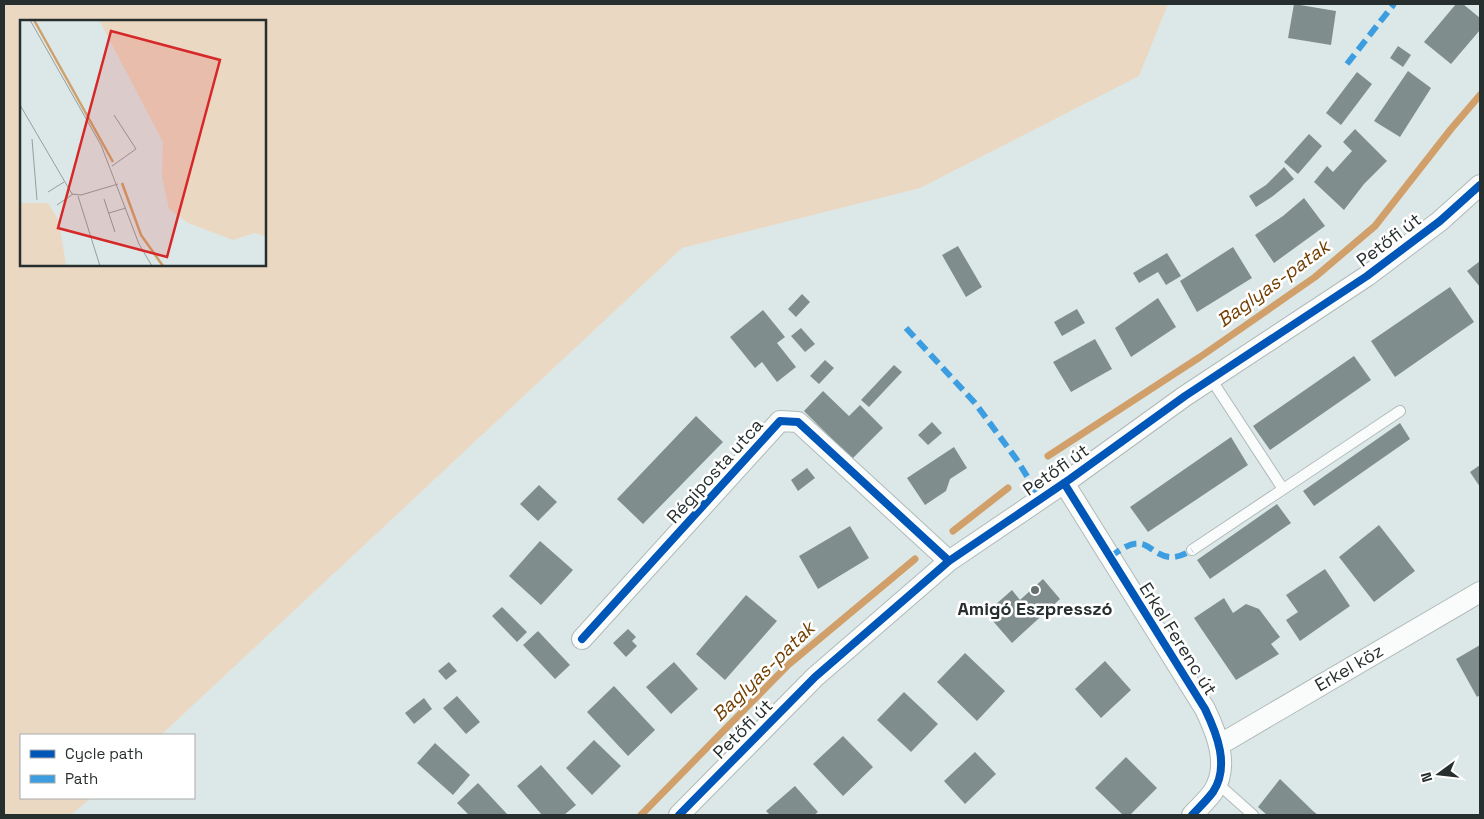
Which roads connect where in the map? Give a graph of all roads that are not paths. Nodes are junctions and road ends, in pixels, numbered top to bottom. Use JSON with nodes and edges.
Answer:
{"nodes":[{"id":1,"x":1480,"y":185,"type":"edge"},
{"id":2,"x":1211,"y":379,"type":"junction"},
{"id":3,"x":1400,"y":411,"type":"dead end"},
{"id":4,"x":1064,"y":484,"type":"junction"},
{"id":5,"x":1283,"y":489,"type":"junction"},
{"id":6,"x":1192,"y":550,"type":"dead end"},
{"id":7,"x":949,"y":561,"type":"junction"},
{"id":8,"x":1480,"y":592,"type":"edge"},
{"id":9,"x":582,"y":639,"type":"dead end"},
{"id":10,"x":1219,"y":745,"type":"junction"},
{"id":11,"x":1217,"y":783,"type":"junction"},
{"id":12,"x":679,"y":815,"type":"edge"},
{"id":13,"x":1192,"y":815,"type":"edge"},
{"id":14,"x":1253,"y":815,"type":"edge"}],
"edges":[{"from":1,"to":2,"type":"street","name":"Petőfi út"},
{"from":2,"to":4,"type":"street","name":"Petőfi út"},
{"from":2,"to":5,"type":"lane"},
{"from":3,"to":5,"type":"lane"},
{"from":4,"to":7,"type":"street","name":"Petőfi út"},
{"from":4,"to":10,"type":"street","name":"Erkel Ferenc út"},
{"from":5,"to":6,"type":"lane"},
{"from":7,"to":9,"type":"street","name":"Régiposta utca"},
{"from":7,"to":12,"type":"street","name":"Petőfi út"},
{"from":8,"to":10,"type":"street","name":"Erkel köz"},
{"from":10,"to":11,"type":"street","name":"Erkel Ferenc út"},
{"from":11,"to":13,"type":"street","name":"Erkel Ferenc út"},
{"from":11,"to":14,"type":"lane"}]}
